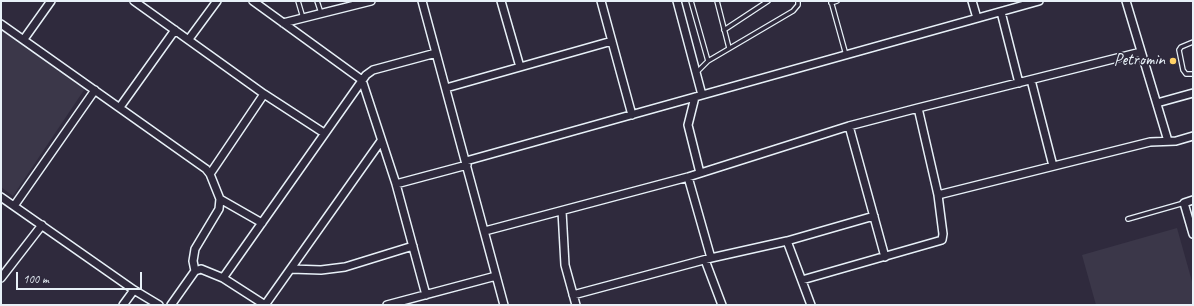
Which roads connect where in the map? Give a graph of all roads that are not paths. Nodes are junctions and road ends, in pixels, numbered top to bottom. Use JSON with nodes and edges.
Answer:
{"nodes":[{"id":1,"x":51,"y":1,"type":"edge"},
{"id":2,"x":134,"y":1,"type":"edge"},
{"id":3,"x":217,"y":1,"type":"edge"},
{"id":4,"x":298,"y":1,"type":"edge"},
{"id":5,"x":318,"y":1,"type":"edge"},
{"id":6,"x":371,"y":1,"type":"edge"},
{"id":7,"x":422,"y":1,"type":"edge"},
{"id":8,"x":501,"y":1,"type":"edge"},
{"id":9,"x":601,"y":1,"type":"edge"},
{"id":10,"x":677,"y":1,"type":"edge"},
{"id":11,"x":691,"y":1,"type":"edge"},
{"id":12,"x":717,"y":1,"type":"edge"},
{"id":13,"x":768,"y":1,"type":"edge"},
{"id":14,"x":798,"y":1,"type":"edge"},
{"id":15,"x":837,"y":1,"type":"edge"},
{"id":16,"x":972,"y":1,"type":"edge"},
{"id":17,"x":1040,"y":1,"type":"edge"},
{"id":18,"x":1126,"y":1,"type":"edge"},
{"id":19,"x":256,"y":2,"type":"edge"},
{"id":20,"x":831,"y":2,"type":"edge"},
{"id":21,"x":342,"y":4,"type":"edge"},
{"id":22,"x":1001,"y":12,"type":"junction"},
{"id":23,"x":321,"y":13,"type":"junction"},
{"id":24,"x":304,"y":18,"type":"junction"},
{"id":25,"x":977,"y":18,"type":"junction"},
{"id":26,"x":283,"y":23,"type":"junction"},
{"id":27,"x":1,"y":25,"type":"edge"},
{"id":28,"x":175,"y":30,"type":"junction"},
{"id":29,"x":724,"y":30,"type":"junction"},
{"id":30,"x":24,"y":39,"type":"junction"},
{"id":31,"x":190,"y":39,"type":"junction"},
{"id":32,"x":612,"y":41,"type":"junction"},
{"id":33,"x":1193,"y":42,"type":"edge"},
{"id":34,"x":729,"y":48,"type":"junction"},
{"id":35,"x":1141,"y":52,"type":"junction"},
{"id":36,"x":436,"y":53,"type":"junction"},
{"id":37,"x":846,"y":55,"type":"junction"},
{"id":38,"x":708,"y":61,"type":"junction"},
{"id":39,"x":520,"y":67,"type":"junction"},
{"id":40,"x":696,"y":73,"type":"junction"},
{"id":41,"x":1193,"y":74,"type":"edge"},
{"id":42,"x":362,"y":80,"type":"junction"},
{"id":43,"x":1030,"y":80,"type":"junction"},
{"id":44,"x":1019,"y":83,"type":"junction"},
{"id":45,"x":446,"y":88,"type":"junction"},
{"id":46,"x":95,"y":90,"type":"junction"},
{"id":47,"x":1193,"y":93,"type":"edge"},
{"id":48,"x":264,"y":94,"type":"junction"},
{"id":49,"x":699,"y":96,"type":"junction"},
{"id":50,"x":1156,"y":103,"type":"junction"},
{"id":51,"x":120,"y":108,"type":"junction"},
{"id":52,"x":918,"y":108,"type":"junction"},
{"id":53,"x":632,"y":115,"type":"junction"},
{"id":54,"x":849,"y":126,"type":"junction"},
{"id":55,"x":324,"y":133,"type":"junction"},
{"id":56,"x":1193,"y":136,"type":"edge"},
{"id":57,"x":382,"y":141,"type":"junction"},
{"id":58,"x":1168,"y":141,"type":"junction"},
{"id":59,"x":466,"y":163,"type":"junction"},
{"id":60,"x":1052,"y":166,"type":"junction"},
{"id":61,"x":700,"y":173,"type":"junction"},
{"id":62,"x":210,"y":174,"type":"junction"},
{"id":63,"x":688,"y":176,"type":"junction"},
{"id":64,"x":396,"y":184,"type":"junction"},
{"id":65,"x":938,"y":195,"type":"junction"},
{"id":66,"x":1,"y":197,"type":"edge"},
{"id":67,"x":220,"y":199,"type":"junction"},
{"id":68,"x":1193,"y":200,"type":"edge"},
{"id":69,"x":1184,"y":203,"type":"junction"},
{"id":70,"x":14,"y":206,"type":"junction"},
{"id":71,"x":562,"y":211,"type":"junction"},
{"id":72,"x":874,"y":216,"type":"junction"},
{"id":73,"x":1128,"y":219,"type":"dead end"},
{"id":74,"x":262,"y":223,"type":"junction"},
{"id":75,"x":42,"y":225,"type":"junction"},
{"id":76,"x":485,"y":231,"type":"junction"},
{"id":77,"x":1193,"y":234,"type":"edge"},
{"id":78,"x":787,"y":241,"type":"junction"},
{"id":79,"x":413,"y":246,"type":"junction"},
{"id":80,"x":885,"y":257,"type":"junction"},
{"id":81,"x":708,"y":259,"type":"junction"},
{"id":82,"x":291,"y":269,"type":"junction"},
{"id":83,"x":195,"y":271,"type":"junction"},
{"id":84,"x":496,"y":276,"type":"junction"},
{"id":85,"x":1,"y":278,"type":"edge"},
{"id":86,"x":223,"y":278,"type":"junction"},
{"id":87,"x":802,"y":280,"type":"junction"},
{"id":88,"x":134,"y":290,"type":"junction"},
{"id":89,"x":426,"y":295,"type":"junction"},
{"id":90,"x":573,"y":295,"type":"junction"},
{"id":91,"x":124,"y":305,"type":"edge"},
{"id":92,"x":159,"y":305,"type":"edge"},
{"id":93,"x":171,"y":305,"type":"edge"},
{"id":94,"x":265,"y":305,"type":"edge"},
{"id":95,"x":387,"y":305,"type":"edge"},
{"id":96,"x":504,"y":305,"type":"edge"},
{"id":97,"x":576,"y":305,"type":"edge"},
{"id":98,"x":722,"y":305,"type":"edge"},
{"id":99,"x":811,"y":305,"type":"edge"}],
"edges":[{"from":1,"to":30,"type":"street"},
{"from":2,"to":28,"type":"street"},
{"from":3,"to":31,"type":"street"},
{"from":4,"to":24,"type":"lane"},
{"from":5,"to":23,"type":"lane"},
{"from":6,"to":21,"type":"street"},
{"from":7,"to":36,"type":"street"},
{"from":8,"to":39,"type":"street"},
{"from":9,"to":32,"type":"street"},
{"from":10,"to":40,"type":"street"},
{"from":11,"to":38,"type":"lane"},
{"from":12,"to":29,"type":"lane"},
{"from":13,"to":29,"type":"lane"},
{"from":14,"to":34,"type":"lane"},
{"from":15,"to":20,"type":"lane"},
{"from":16,"to":25,"type":"street"},
{"from":17,"to":22,"type":"street"},
{"from":18,"to":35,"type":"street"},
{"from":19,"to":26,"type":"street"},
{"from":20,"to":37,"type":"lane"},
{"from":21,"to":23,"type":"street"},
{"from":22,"to":25,"type":"street"},
{"from":22,"to":44,"type":"street"},
{"from":23,"to":24,"type":"street"},
{"from":24,"to":26,"type":"street"},
{"from":25,"to":37,"type":"street"},
{"from":26,"to":42,"type":"street"},
{"from":27,"to":30,"type":"street"},
{"from":28,"to":31,"type":"street"},
{"from":28,"to":51,"type":"street"},
{"from":29,"to":34,"type":"lane"},
{"from":30,"to":46,"type":"street"},
{"from":31,"to":48,"type":"street"},
{"from":32,"to":39,"type":"street"},
{"from":32,"to":53,"type":"street"},
{"from":33,"to":41,"type":"lane"},
{"from":34,"to":38,"type":"lane"},
{"from":35,"to":43,"type":"street"},
{"from":35,"to":50,"type":"street"},
{"from":36,"to":42,"type":"street"},
{"from":36,"to":45,"type":"street"},
{"from":37,"to":49,"type":"street"},
{"from":38,"to":40,"type":"lane"},
{"from":39,"to":45,"type":"street"},
{"from":40,"to":49,"type":"street"},
{"from":42,"to":55,"type":"street"},
{"from":42,"to":57,"type":"street"},
{"from":43,"to":44,"type":"street"},
{"from":43,"to":60,"type":"street"},
{"from":44,"to":52,"type":"street"},
{"from":45,"to":59,"type":"street"},
{"from":46,"to":51,"type":"street"},
{"from":46,"to":70,"type":"street"},
{"from":47,"to":50,"type":"street"},
{"from":48,"to":55,"type":"street"},
{"from":48,"to":62,"type":"street"},
{"from":49,"to":53,"type":"street"},
{"from":49,"to":61,"type":"street"},
{"from":50,"to":58,"type":"street"},
{"from":51,"to":62,"type":"street"},
{"from":52,"to":54,"type":"street"},
{"from":52,"to":65,"type":"street"},
{"from":53,"to":59,"type":"street"},
{"from":54,"to":61,"type":"street"},
{"from":54,"to":72,"type":"street"},
{"from":55,"to":74,"type":"street"},
{"from":56,"to":58,"type":"street"},
{"from":57,"to":64,"type":"street"},
{"from":57,"to":82,"type":"street"},
{"from":58,"to":60,"type":"street"},
{"from":59,"to":64,"type":"street"},
{"from":59,"to":76,"type":"street"},
{"from":60,"to":65,"type":"street"},
{"from":61,"to":63,"type":"street"},
{"from":62,"to":67,"type":"street"},
{"from":63,"to":71,"type":"street"},
{"from":63,"to":81,"type":"street"},
{"from":64,"to":79,"type":"street"},
{"from":65,"to":80,"type":"street"},
{"from":66,"to":70,"type":"street"},
{"from":67,"to":74,"type":"street"},
{"from":67,"to":83,"type":"street"},
{"from":68,"to":69,"type":"street"},
{"from":69,"to":73,"type":"lane"},
{"from":69,"to":77,"type":"street"},
{"from":70,"to":75,"type":"street"},
{"from":71,"to":76,"type":"street"},
{"from":71,"to":90,"type":"street"},
{"from":72,"to":78,"type":"street"},
{"from":72,"to":80,"type":"street"},
{"from":74,"to":86,"type":"street"},
{"from":75,"to":85,"type":"street"},
{"from":75,"to":88,"type":"street"},
{"from":76,"to":84,"type":"street"},
{"from":78,"to":81,"type":"street"},
{"from":78,"to":87,"type":"street"},
{"from":79,"to":82,"type":"street"},
{"from":79,"to":89,"type":"street"},
{"from":80,"to":87,"type":"street"},
{"from":81,"to":90,"type":"street"},
{"from":81,"to":98,"type":"street"},
{"from":82,"to":94,"type":"street"},
{"from":83,"to":86,"type":"street"},
{"from":83,"to":93,"type":"street"},
{"from":84,"to":89,"type":"street"},
{"from":84,"to":96,"type":"street"},
{"from":86,"to":94,"type":"street"},
{"from":87,"to":99,"type":"street"},
{"from":88,"to":91,"type":"street"},
{"from":88,"to":92,"type":"street"},
{"from":89,"to":95,"type":"street"},
{"from":90,"to":97,"type":"street"}]}
